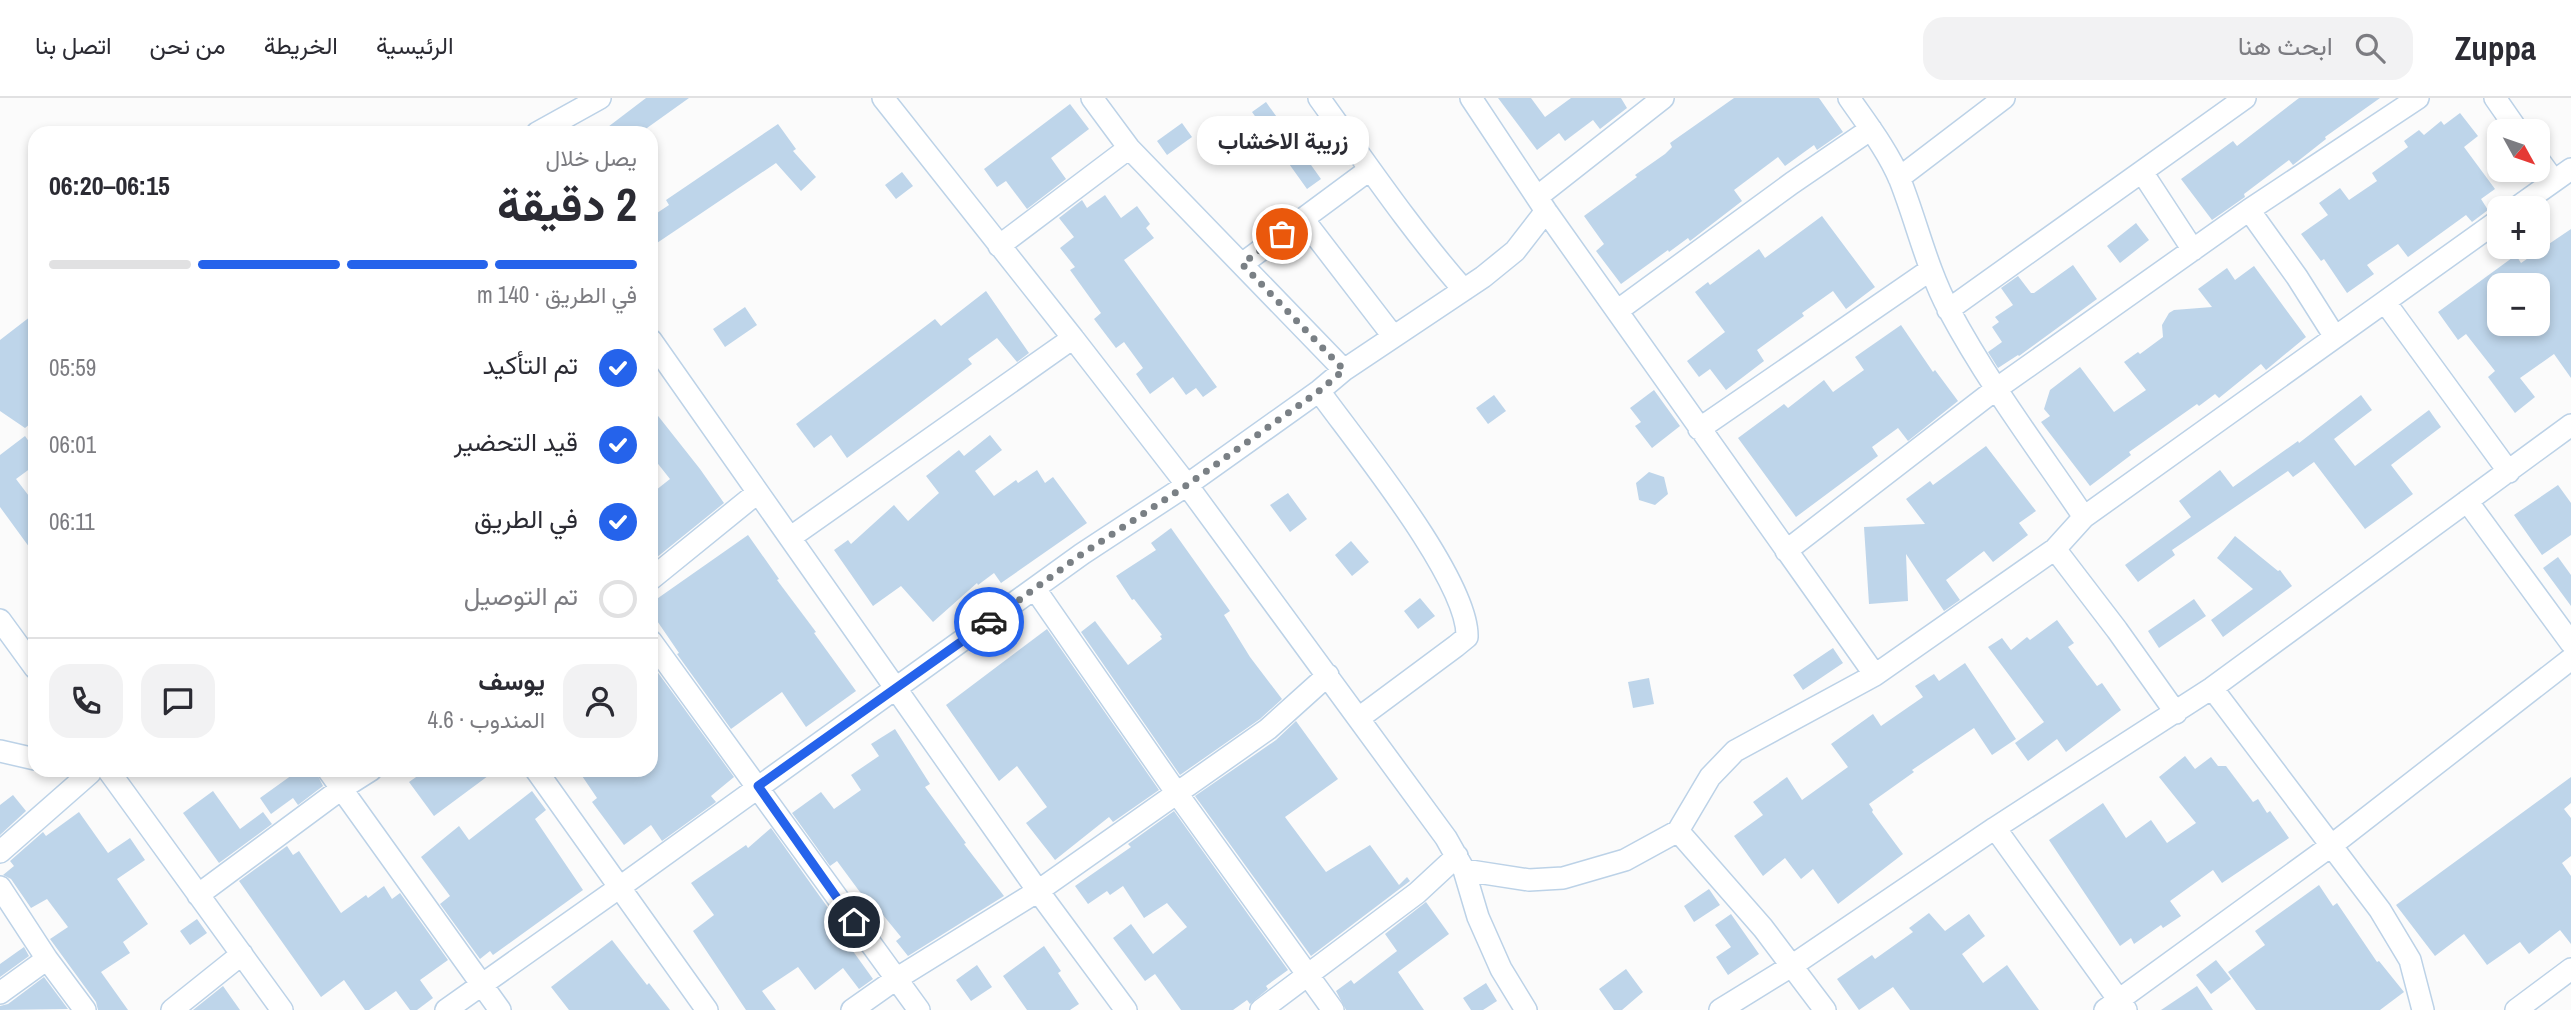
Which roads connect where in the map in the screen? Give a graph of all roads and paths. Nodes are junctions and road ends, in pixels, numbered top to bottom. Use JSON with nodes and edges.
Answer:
{"nodes":[{"id":1,"x":600,"y":98,"type":"edge"},
{"id":2,"x":883,"y":98,"type":"edge"},
{"id":3,"x":1092,"y":98,"type":"edge"},
{"id":4,"x":1319,"y":98,"type":"edge"},
{"id":5,"x":1471,"y":98,"type":"edge"},
{"id":6,"x":1663,"y":98,"type":"edge"},
{"id":7,"x":1849,"y":98,"type":"edge"},
{"id":8,"x":2004,"y":98,"type":"edge"},
{"id":9,"x":2245,"y":98,"type":"edge"},
{"id":10,"x":2495,"y":98,"type":"edge"},
{"id":11,"x":2414,"y":99,"type":"edge"},
{"id":12,"x":2510,"y":119,"type":"edge"},
{"id":13,"x":550,"y":126,"type":"edge"},
{"id":14,"x":1871,"y":129,"type":"junction"},
{"id":15,"x":1129,"y":148,"type":"junction"},
{"id":16,"x":1369,"y":170,"type":"junction"},
{"id":17,"x":2142,"y":172,"type":"junction"},
{"id":18,"x":2562,"y":175,"type":"edge"},
{"id":19,"x":1899,"y":178,"type":"junction"},
{"id":20,"x":2533,"y":196,"type":"edge"},
{"id":21,"x":1541,"y":204,"type":"junction"},
{"id":22,"x":2249,"y":210,"type":"junction"},
{"id":23,"x":1303,"y":219,"type":"junction"},
{"id":24,"x":2487,"y":229,"type":"edge"},
{"id":25,"x":999,"y":246,"type":"junction"},
{"id":26,"x":2193,"y":250,"type":"junction"},
{"id":27,"x":1242,"y":264,"type":"junction"},
{"id":28,"x":1930,"y":270,"type":"junction"},
{"id":29,"x":1464,"y":290,"type":"junction"},
{"id":30,"x":2385,"y":302,"type":"junction"},
{"id":31,"x":1948,"y":310,"type":"junction"},
{"id":32,"x":1617,"y":311,"type":"junction"},
{"id":33,"x":1393,"y":337,"type":"junction"},
{"id":34,"x":2335,"y":337,"type":"junction"},
{"id":35,"x":1073,"y":338,"type":"junction"},
{"id":36,"x":658,"y":355,"type":"edge"},
{"id":37,"x":1344,"y":370,"type":"junction"},
{"id":38,"x":1996,"y":389,"type":"junction"},
{"id":39,"x":1319,"y":391,"type":"junction"},
{"id":40,"x":2571,"y":425,"type":"edge"},
{"id":41,"x":1699,"y":429,"type":"junction"},
{"id":42,"x":2509,"y":472,"type":"junction"},
{"id":43,"x":1187,"y":485,"type":"junction"},
{"id":44,"x":757,"y":494,"type":"junction"},
{"id":45,"x":2467,"y":501,"type":"junction"},
{"id":46,"x":2084,"y":517,"type":"junction"},
{"id":47,"x":791,"y":537,"type":"junction"},
{"id":48,"x":2055,"y":549,"type":"junction"},
{"id":49,"x":1786,"y":551,"type":"junction"},
{"id":50,"x":658,"y":573,"type":"edge"},
{"id":51,"x":1035,"y":589,"type":"junction"},
{"id":52,"x":0,"y":620,"type":"edge"},
{"id":53,"x":2571,"y":643,"type":"edge"},
{"id":54,"x":658,"y":651,"type":"edge"},
{"id":55,"x":28,"y":658,"type":"edge"},
{"id":56,"x":2571,"y":659,"type":"edge"},
{"id":57,"x":1328,"y":675,"type":"junction"},
{"id":58,"x":1875,"y":675,"type":"junction"},
{"id":59,"x":896,"y":688,"type":"junction"},
{"id":60,"x":2212,"y":688,"type":"junction"},
{"id":61,"x":2176,"y":713,"type":"junction"},
{"id":62,"x":1359,"y":718,"type":"junction"},
{"id":63,"x":0,"y":751,"type":"edge"},
{"id":64,"x":28,"y":757,"type":"edge"},
{"id":65,"x":85,"y":777,"type":"edge"},
{"id":66,"x":97,"y":777,"type":"edge"},
{"id":67,"x":333,"y":777,"type":"edge"},
{"id":68,"x":360,"y":777,"type":"edge"},
{"id":69,"x":541,"y":777,"type":"edge"},
{"id":70,"x":758,"y":786,"type":"junction"},
{"id":71,"x":341,"y":789,"type":"junction"},
{"id":72,"x":1176,"y":792,"type":"junction"},
{"id":73,"x":1995,"y":828,"type":"junction"},
{"id":74,"x":1678,"y":831,"type":"junction"},
{"id":75,"x":2332,"y":845,"type":"junction"},
{"id":76,"x":0,"y":852,"type":"edge"},
{"id":77,"x":1460,"y":863,"type":"junction"},
{"id":78,"x":0,"y":887,"type":"edge"},
{"id":79,"x":620,"y":887,"type":"junction"},
{"id":80,"x":1038,"y":891,"type":"junction"},
{"id":81,"x":198,"y":895,"type":"junction"},
{"id":82,"x":242,"y":954,"type":"junction"},
{"id":83,"x":47,"y":959,"type":"junction"},
{"id":84,"x":1793,"y":965,"type":"junction"},
{"id":85,"x":2571,"y":969,"type":"edge"},
{"id":86,"x":1307,"y":977,"type":"junction"},
{"id":87,"x":896,"y":979,"type":"junction"},
{"id":88,"x":481,"y":985,"type":"junction"},
{"id":89,"x":0,"y":993,"type":"edge"},
{"id":90,"x":2417,"y":1006,"type":"edge"},
{"id":91,"x":2117,"y":1007,"type":"edge"},
{"id":92,"x":85,"y":1010,"type":"edge"},
{"id":93,"x":172,"y":1010,"type":"edge"},
{"id":94,"x":282,"y":1010,"type":"edge"},
{"id":95,"x":446,"y":1010,"type":"edge"},
{"id":96,"x":500,"y":1010,"type":"edge"},
{"id":97,"x":707,"y":1010,"type":"edge"},
{"id":98,"x":852,"y":1010,"type":"edge"},
{"id":99,"x":919,"y":1010,"type":"edge"},
{"id":100,"x":1126,"y":1010,"type":"edge"},
{"id":101,"x":1261,"y":1010,"type":"edge"},
{"id":102,"x":1332,"y":1010,"type":"edge"},
{"id":103,"x":1526,"y":1010,"type":"edge"},
{"id":104,"x":1720,"y":1010,"type":"edge"},
{"id":105,"x":1825,"y":1010,"type":"edge"},
{"id":106,"x":2515,"y":1010,"type":"edge"}],
"edges":[{"from":1,"to":13,"type":"street"},
{"from":2,"to":25,"type":"street"},
{"from":3,"to":15,"type":"street"},
{"from":4,"to":16,"type":"street"},
{"from":5,"to":21,"type":"street"},
{"from":6,"to":21,"type":"street"},
{"from":7,"to":14,"type":"street"},
{"from":8,"to":19,"type":"street"},
{"from":9,"to":17,"type":"street"},
{"from":10,"to":12,"type":"street"},
{"from":11,"to":22,"type":"street"},
{"from":14,"to":19,"type":"street"},
{"from":14,"to":32,"type":"street"},
{"from":15,"to":25,"type":"street"},
{"from":15,"to":27,"type":"street"},
{"from":16,"to":23,"type":"street"},
{"from":16,"to":29,"type":"street"},
{"from":17,"to":26,"type":"street"},
{"from":17,"to":31,"type":"street"},
{"from":18,"to":20,"type":"street"},
{"from":19,"to":28,"type":"street"},
{"from":21,"to":29,"type":"street"},
{"from":21,"to":32,"type":"street"},
{"from":22,"to":26,"type":"street"},
{"from":22,"to":34,"type":"street"},
{"from":23,"to":27,"type":"street"},
{"from":23,"to":33,"type":"street"},
{"from":24,"to":30,"type":"street"},
{"from":25,"to":35,"type":"street"},
{"from":26,"to":38,"type":"street"},
{"from":27,"to":37,"type":"street"},
{"from":28,"to":31,"type":"street"},
{"from":28,"to":41,"type":"street"},
{"from":29,"to":33,"type":"street"},
{"from":30,"to":34,"type":"street"},
{"from":30,"to":42,"type":"street"},
{"from":31,"to":38,"type":"street"},
{"from":32,"to":41,"type":"street"},
{"from":33,"to":37,"type":"street"},
{"from":34,"to":46,"type":"street"},
{"from":35,"to":43,"type":"street"},
{"from":35,"to":47,"type":"street"},
{"from":36,"to":44,"type":"street"},
{"from":37,"to":39,"type":"street"},
{"from":38,"to":46,"type":"street"},
{"from":38,"to":49,"type":"street"},
{"from":39,"to":43,"type":"street"},
{"from":39,"to":62,"type":"street"},
{"from":40,"to":42,"type":"street"},
{"from":41,"to":49,"type":"street"},
{"from":42,"to":45,"type":"street"},
{"from":43,"to":51,"type":"street"},
{"from":43,"to":57,"type":"street"},
{"from":44,"to":47,"type":"street"},
{"from":44,"to":50,"type":"street"},
{"from":45,"to":53,"type":"street"},
{"from":45,"to":60,"type":"street"},
{"from":46,"to":48,"type":"street"},
{"from":47,"to":59,"type":"street"},
{"from":48,"to":58,"type":"street"},
{"from":48,"to":61,"type":"street"},
{"from":49,"to":58,"type":"street"},
{"from":51,"to":59,"type":"street"},
{"from":51,"to":72,"type":"street"},
{"from":52,"to":55,"type":"street"},
{"from":54,"to":70,"type":"street"},
{"from":56,"to":75,"type":"street"},
{"from":57,"to":62,"type":"street"},
{"from":57,"to":72,"type":"street"},
{"from":58,"to":74,"type":"street"},
{"from":59,"to":70,"type":"street"},
{"from":59,"to":80,"type":"street"},
{"from":60,"to":61,"type":"street"},
{"from":60,"to":75,"type":"street"},
{"from":61,"to":73,"type":"street"},
{"from":62,"to":77,"type":"street"},
{"from":63,"to":64,"type":"street"},
{"from":65,"to":76,"type":"street"},
{"from":66,"to":81,"type":"street"},
{"from":67,"to":71,"type":"street"},
{"from":68,"to":71,"type":"street"},
{"from":69,"to":79,"type":"street"},
{"from":70,"to":79,"type":"street"},
{"from":70,"to":87,"type":"street"},
{"from":71,"to":81,"type":"street"},
{"from":71,"to":88,"type":"street"},
{"from":72,"to":80,"type":"street"},
{"from":72,"to":86,"type":"street"},
{"from":73,"to":84,"type":"street"},
{"from":73,"to":91,"type":"street"},
{"from":74,"to":77,"type":"street"},
{"from":74,"to":84,"type":"street"},
{"from":75,"to":90,"type":"street"},
{"from":75,"to":91,"type":"street"},
{"from":77,"to":86,"type":"street"},
{"from":77,"to":103,"type":"street"},
{"from":78,"to":83,"type":"street"},
{"from":79,"to":88,"type":"street"},
{"from":79,"to":97,"type":"street"},
{"from":80,"to":87,"type":"street"},
{"from":80,"to":100,"type":"street"},
{"from":81,"to":82,"type":"street"},
{"from":82,"to":93,"type":"street"},
{"from":82,"to":94,"type":"street"},
{"from":83,"to":89,"type":"street"},
{"from":83,"to":92,"type":"street"},
{"from":84,"to":104,"type":"street"},
{"from":84,"to":105,"type":"street"},
{"from":85,"to":106,"type":"street"},
{"from":86,"to":101,"type":"street"},
{"from":86,"to":102,"type":"street"},
{"from":87,"to":98,"type":"street"},
{"from":87,"to":99,"type":"street"},
{"from":88,"to":95,"type":"street"},
{"from":88,"to":96,"type":"street"}]}
